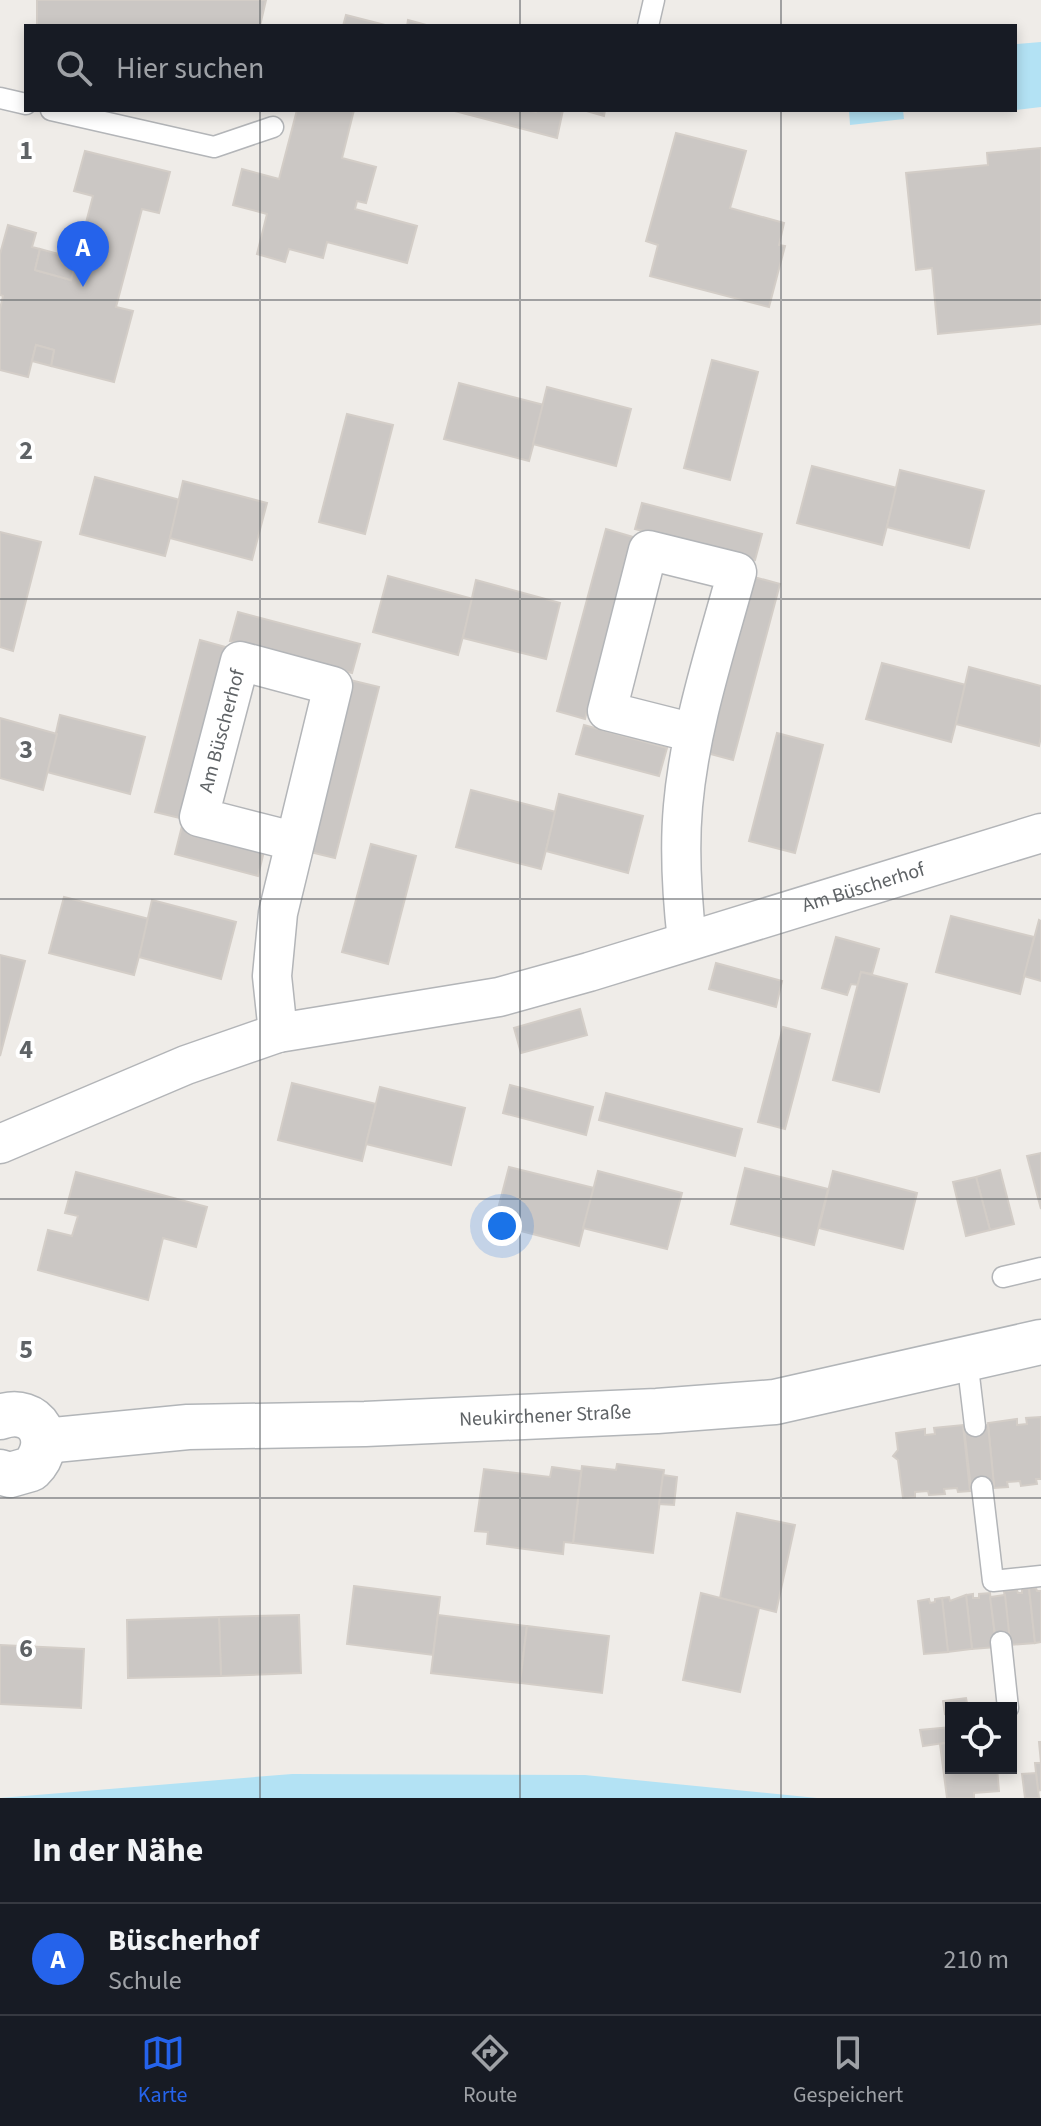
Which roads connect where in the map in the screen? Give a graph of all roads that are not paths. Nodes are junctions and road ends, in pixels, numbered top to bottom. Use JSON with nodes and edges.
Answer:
{"nodes":[{"id":1,"x":654,"y":0,"type":"edge"},
{"id":2,"x":648,"y":24,"type":"edge"},
{"id":3,"x":0,"y":98,"type":"edge"},
{"id":4,"x":24,"y":104,"type":"edge"},
{"id":5,"x":60,"y":112,"type":"edge"},
{"id":6,"x":273,"y":127,"type":"dead end"},
{"id":7,"x":694,"y":733,"type":"junction"},
{"id":8,"x":1041,"y":833,"type":"edge"},
{"id":9,"x":293,"y":841,"type":"junction"},
{"id":10,"x":687,"y":941,"type":"junction"},
{"id":11,"x":278,"y":1033,"type":"junction"},
{"id":12,"x":0,"y":1144,"type":"edge"},
{"id":13,"x":1041,"y":1268,"type":"edge"},
{"id":14,"x":1003,"y":1277,"type":"dead end"},
{"id":15,"x":1041,"y":1342,"type":"edge"},
{"id":16,"x":967,"y":1359,"type":"junction"},
{"id":17,"x":1,"y":1412,"type":"edge"},
{"id":18,"x":975,"y":1426,"type":"dead end"},
{"id":19,"x":44,"y":1441,"type":"junction"},
{"id":20,"x":0,"y":1472,"type":"edge"},
{"id":21,"x":982,"y":1487,"type":"dead end"},
{"id":22,"x":1041,"y":1576,"type":"edge"},
{"id":23,"x":1001,"y":1642,"type":"dead end"},
{"id":24,"x":1007,"y":1702,"type":"edge"}],
"edges":[{"from":1,"to":2,"type":"lane"},
{"from":3,"to":4,"type":"lane"},
{"from":5,"to":6,"type":"lane"},
{"from":7,"to":7,"type":"street"},
{"from":7,"to":10,"type":"street"},
{"from":8,"to":10,"type":"street","name":"Am Büscherhof"},
{"from":9,"to":9,"type":"street","name":"Am Büscherhof"},
{"from":9,"to":11,"type":"street","name":"Am Büscherhof"},
{"from":10,"to":11,"type":"street","name":"Am Büscherhof"},
{"from":11,"to":12,"type":"street","name":"Am Büscherhof"},
{"from":13,"to":14,"type":"lane"},
{"from":15,"to":16,"type":"main road","name":"Neukirchener Straße"},
{"from":16,"to":18,"type":"lane"},
{"from":16,"to":19,"type":"main road","name":"Neukirchener Straße"},
{"from":17,"to":19,"type":"main road"},
{"from":19,"to":20,"type":"main road"},
{"from":21,"to":22,"type":"lane"},
{"from":23,"to":24,"type":"lane"}]}
